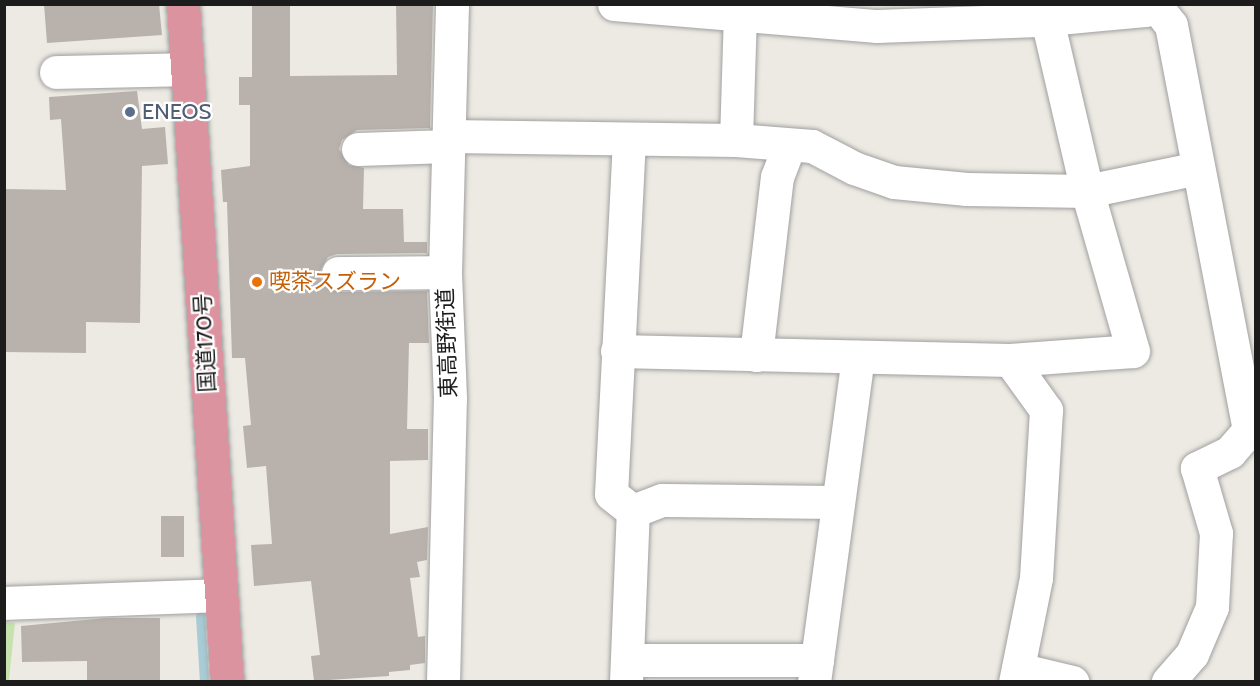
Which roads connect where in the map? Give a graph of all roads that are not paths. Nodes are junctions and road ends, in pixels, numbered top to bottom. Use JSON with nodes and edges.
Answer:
{"nodes":[{"id":1,"x":183,"y":4,"type":"edge"},
{"id":2,"x":452,"y":4,"type":"edge"},
{"id":3,"x":614,"y":4,"type":"edge"},
{"id":4,"x":1158,"y":5,"type":"edge"},
{"id":5,"x":740,"y":15,"type":"junction"},
{"id":6,"x":1047,"y":19,"type":"junction"},
{"id":7,"x":187,"y":69,"type":"junction"},
{"id":8,"x":56,"y":72,"type":"dead end"},
{"id":9,"x":629,"y":139,"type":"junction"},
{"id":10,"x":736,"y":140,"type":"junction"},
{"id":11,"x":448,"y":141,"type":"junction"},
{"id":12,"x":789,"y":145,"type":"junction"},
{"id":13,"x":358,"y":150,"type":"dead end"},
{"id":14,"x":1198,"y":168,"type":"junction"},
{"id":15,"x":1087,"y":192,"type":"junction"},
{"id":16,"x":445,"y":272,"type":"junction"},
{"id":17,"x":338,"y":273,"type":"dead end"},
{"id":18,"x":617,"y":351,"type":"junction"},
{"id":19,"x":756,"y":355,"type":"junction"},
{"id":20,"x":858,"y":357,"type":"junction"},
{"id":21,"x":1010,"y":360,"type":"junction"},
{"id":22,"x":838,"y":502,"type":"junction"},
{"id":23,"x":633,"y":511,"type":"junction"},
{"id":24,"x":220,"y":594,"type":"junction"},
{"id":25,"x":4,"y":603,"type":"edge"},
{"id":26,"x":815,"y":670,"type":"edge"},
{"id":27,"x":627,"y":671,"type":"edge"},
{"id":28,"x":1017,"y":675,"type":"edge"},
{"id":29,"x":227,"y":681,"type":"edge"},
{"id":30,"x":443,"y":681,"type":"edge"},
{"id":31,"x":1072,"y":681,"type":"edge"},
{"id":32,"x":1168,"y":681,"type":"edge"}],
"edges":[{"from":1,"to":7,"type":"highway","name":"国道170号"},
{"from":2,"to":11,"type":"street","name":"東高野街道"},
{"from":3,"to":5,"type":"street"},
{"from":4,"to":6,"type":"street"},
{"from":4,"to":14,"type":"street"},
{"from":5,"to":6,"type":"street"},
{"from":5,"to":10,"type":"street"},
{"from":6,"to":15,"type":"street"},
{"from":7,"to":8,"type":"street"},
{"from":7,"to":24,"type":"highway","name":"国道170号"},
{"from":9,"to":10,"type":"street"},
{"from":9,"to":11,"type":"street"},
{"from":9,"to":18,"type":"street"},
{"from":10,"to":12,"type":"street"},
{"from":11,"to":13,"type":"street"},
{"from":11,"to":16,"type":"street","name":"東高野街道"},
{"from":12,"to":15,"type":"street"},
{"from":12,"to":19,"type":"street"},
{"from":14,"to":15,"type":"street"},
{"from":14,"to":32,"type":"street"},
{"from":15,"to":21,"type":"street"},
{"from":16,"to":17,"type":"street"},
{"from":16,"to":30,"type":"street","name":"東高野街道"},
{"from":18,"to":19,"type":"street"},
{"from":18,"to":23,"type":"street"},
{"from":19,"to":20,"type":"street"},
{"from":20,"to":21,"type":"street"},
{"from":20,"to":22,"type":"street"},
{"from":21,"to":28,"type":"street"},
{"from":22,"to":23,"type":"street"},
{"from":22,"to":26,"type":"street"},
{"from":23,"to":27,"type":"street"},
{"from":24,"to":25,"type":"street"},
{"from":24,"to":29,"type":"highway","name":"国道170号"},
{"from":26,"to":27,"type":"street"},
{"from":28,"to":31,"type":"street"}]}
